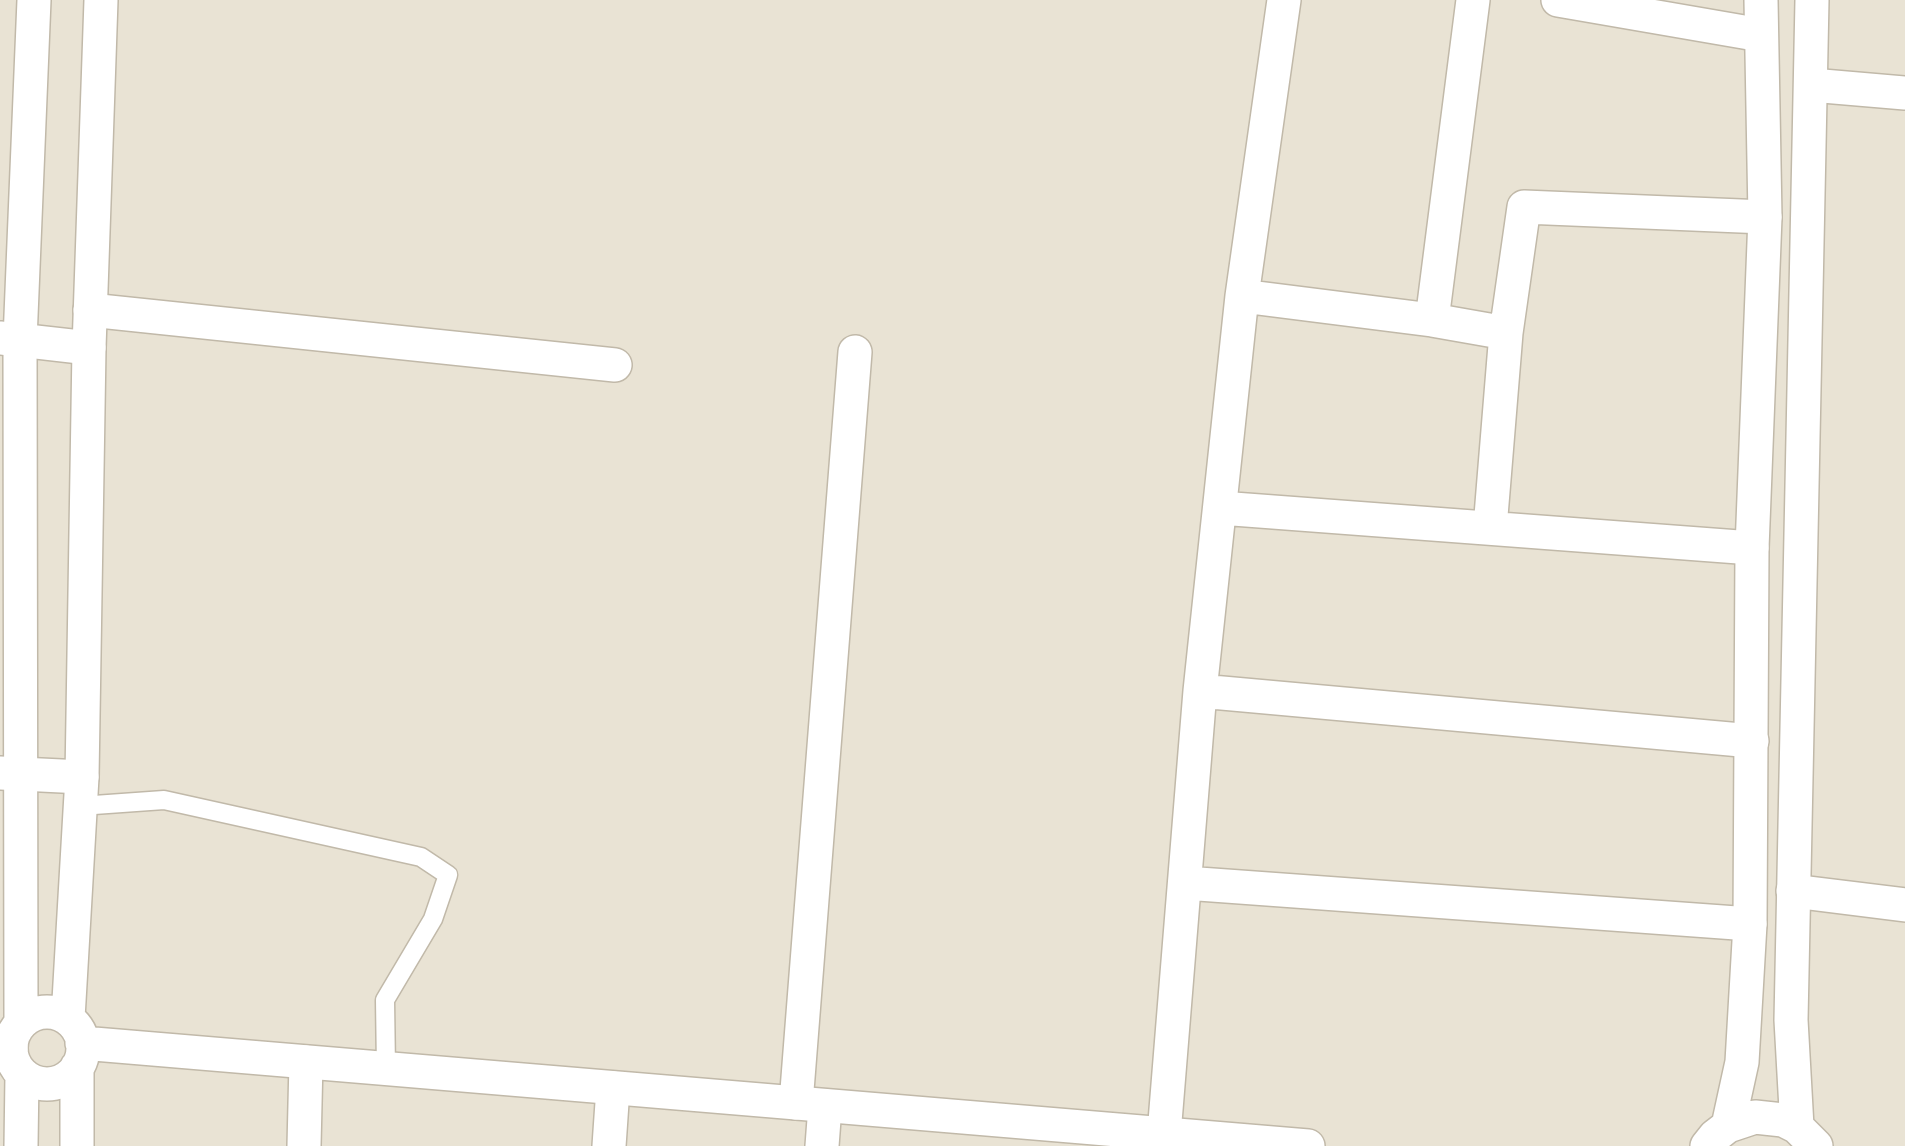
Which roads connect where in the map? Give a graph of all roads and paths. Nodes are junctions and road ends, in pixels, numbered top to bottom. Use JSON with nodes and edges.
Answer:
{"nodes":[{"id":1,"x":34,"y":0,"type":"edge"},
{"id":2,"x":101,"y":0,"type":"edge"},
{"id":3,"x":1284,"y":0,"type":"edge"},
{"id":4,"x":1473,"y":0,"type":"edge"},
{"id":5,"x":1558,"y":0,"type":"edge"},
{"id":6,"x":1761,"y":0,"type":"edge"},
{"id":7,"x":1812,"y":0,"type":"edge"},
{"id":8,"x":1761,"y":35,"type":"junction"},
{"id":9,"x":1811,"y":85,"type":"junction"},
{"id":10,"x":1905,"y":93,"type":"edge"},
{"id":11,"x":1765,"y":217,"type":"junction"},
{"id":12,"x":1242,"y":296,"type":"junction"},
{"id":13,"x":90,"y":310,"type":"junction"},
{"id":14,"x":1432,"y":320,"type":"junction"},
{"id":15,"x":1506,"y":333,"type":"junction"},
{"id":16,"x":10,"y":339,"type":"edge"},
{"id":17,"x":89,"y":348,"type":"junction"},
{"id":18,"x":855,"y":352,"type":"dead end"},
{"id":19,"x":615,"y":365,"type":"dead end"},
{"id":20,"x":1220,"y":508,"type":"junction"},
{"id":21,"x":1490,"y":528,"type":"junction"},
{"id":22,"x":1752,"y":548,"type":"junction"},
{"id":23,"x":1200,"y":691,"type":"junction"},
{"id":24,"x":1752,"y":741,"type":"junction"},
{"id":25,"x":11,"y":774,"type":"edge"},
{"id":26,"x":81,"y":792,"type":"junction"},
{"id":27,"x":1185,"y":884,"type":"junction"},
{"id":28,"x":1793,"y":891,"type":"junction"},
{"id":29,"x":1905,"y":905,"type":"edge"},
{"id":30,"x":1750,"y":924,"type":"junction"},
{"id":31,"x":76,"y":1043,"type":"junction"},
{"id":32,"x":13,"y":1048,"type":"edge"},
{"id":33,"x":306,"y":1062,"type":"junction"},
{"id":34,"x":386,"y":1069,"type":"junction"},
{"id":35,"x":613,"y":1088,"type":"junction"},
{"id":36,"x":810,"y":1104,"type":"junction"},
{"id":37,"x":1147,"y":1137,"type":"edge"},
{"id":38,"x":1710,"y":1138,"type":"edge"},
{"id":39,"x":1812,"y":1140,"type":"edge"},
{"id":40,"x":21,"y":1146,"type":"edge"},
{"id":41,"x":77,"y":1146,"type":"edge"},
{"id":42,"x":304,"y":1146,"type":"edge"},
{"id":43,"x":609,"y":1146,"type":"edge"},
{"id":44,"x":822,"y":1146,"type":"edge"},
{"id":45,"x":1308,"y":1146,"type":"edge"}],
"edges":[{"from":1,"to":16,"type":"street"},
{"from":2,"to":13,"type":"street"},
{"from":3,"to":12,"type":"street"},
{"from":4,"to":14,"type":"street"},
{"from":5,"to":8,"type":"street"},
{"from":6,"to":8,"type":"street"},
{"from":7,"to":9,"type":"street"},
{"from":8,"to":11,"type":"street"},
{"from":9,"to":10,"type":"street"},
{"from":9,"to":28,"type":"street"},
{"from":11,"to":15,"type":"street"},
{"from":11,"to":22,"type":"street"},
{"from":12,"to":14,"type":"street"},
{"from":12,"to":20,"type":"street"},
{"from":13,"to":17,"type":"street"},
{"from":13,"to":19,"type":"street"},
{"from":14,"to":15,"type":"street"},
{"from":15,"to":21,"type":"street"},
{"from":16,"to":17,"type":"street"},
{"from":16,"to":25,"type":"street"},
{"from":17,"to":26,"type":"street"},
{"from":18,"to":36,"type":"street"},
{"from":20,"to":21,"type":"street"},
{"from":20,"to":23,"type":"street"},
{"from":21,"to":22,"type":"street"},
{"from":22,"to":24,"type":"street"},
{"from":23,"to":24,"type":"street"},
{"from":23,"to":27,"type":"street"},
{"from":24,"to":30,"type":"street"},
{"from":25,"to":26,"type":"street"},
{"from":25,"to":32,"type":"street"},
{"from":26,"to":31,"type":"street"},
{"from":26,"to":34,"type":"lane"},
{"from":27,"to":30,"type":"street"},
{"from":27,"to":37,"type":"street"},
{"from":28,"to":29,"type":"street"},
{"from":28,"to":39,"type":"street"},
{"from":30,"to":38,"type":"street"},
{"from":31,"to":32,"type":"street"},
{"from":31,"to":32,"type":"street"},
{"from":31,"to":33,"type":"street"},
{"from":31,"to":41,"type":"street"},
{"from":32,"to":40,"type":"street"},
{"from":33,"to":34,"type":"street"},
{"from":33,"to":42,"type":"street"},
{"from":34,"to":35,"type":"street"},
{"from":35,"to":36,"type":"street"},
{"from":35,"to":43,"type":"street"},
{"from":36,"to":37,"type":"street"},
{"from":36,"to":44,"type":"street"},
{"from":37,"to":45,"type":"street"},
{"from":38,"to":39,"type":"street"}]}
